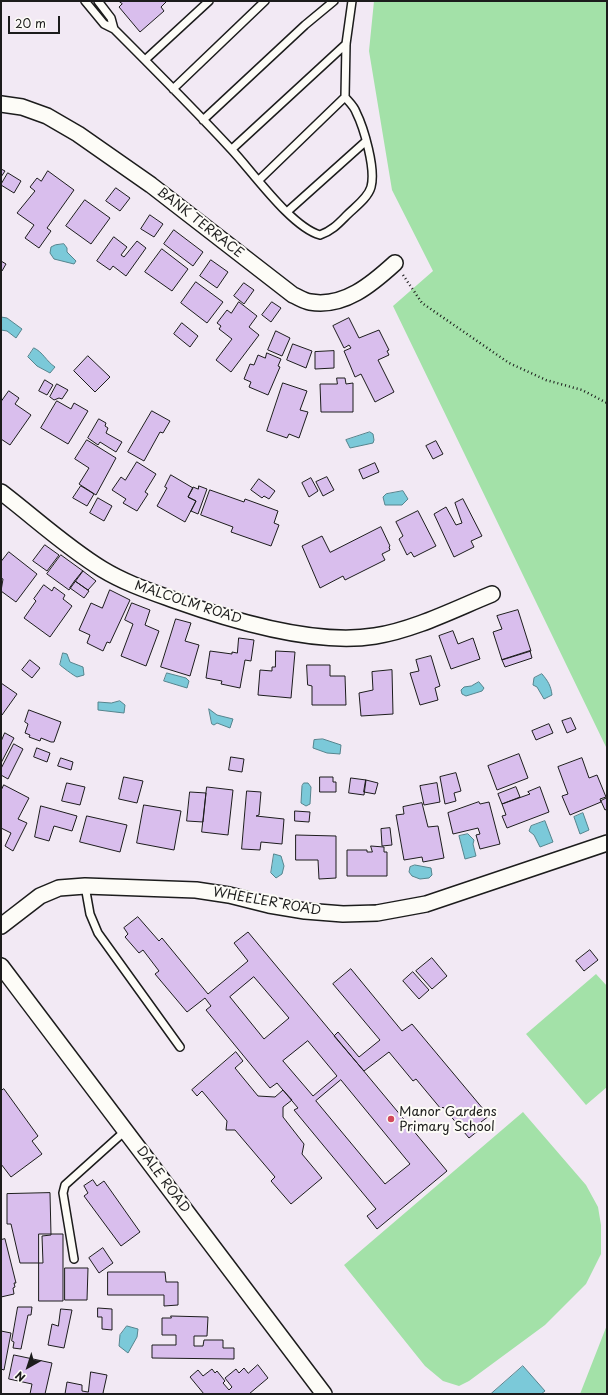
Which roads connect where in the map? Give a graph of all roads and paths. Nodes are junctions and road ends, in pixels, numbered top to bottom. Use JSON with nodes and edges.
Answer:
{"nodes":[{"id":1,"x":85,"y":1,"type":"edge"},
{"id":2,"x":98,"y":1,"type":"edge"},
{"id":3,"x":209,"y":1,"type":"edge"},
{"id":4,"x":265,"y":1,"type":"edge"},
{"id":5,"x":334,"y":1,"type":"edge"},
{"id":6,"x":352,"y":1,"type":"edge"},
{"id":7,"x":114,"y":29,"type":"junction"},
{"id":8,"x":346,"y":44,"type":"junction"},
{"id":9,"x":145,"y":60,"type":"junction"},
{"id":10,"x":173,"y":89,"type":"junction"},
{"id":11,"x":345,"y":97,"type":"junction"},
{"id":12,"x":1,"y":104,"type":"edge"},
{"id":13,"x":203,"y":120,"type":"junction"},
{"id":14,"x":366,"y":142,"type":"junction"},
{"id":15,"x":232,"y":150,"type":"junction"},
{"id":16,"x":259,"y":180,"type":"junction"},
{"id":17,"x":288,"y":212,"type":"junction"},
{"id":18,"x":395,"y":263,"type":"joint"},
{"id":19,"x":607,"y":403,"type":"edge"},
{"id":20,"x":1,"y":492,"type":"edge"},
{"id":21,"x":492,"y":594,"type":"dead end"},
{"id":22,"x":607,"y":843,"type":"edge"},
{"id":23,"x":85,"y":886,"type":"junction"},
{"id":24,"x":1,"y":926,"type":"edge"},
{"id":25,"x":1,"y":966,"type":"edge"},
{"id":26,"x":180,"y":1047,"type":"dead end"},
{"id":27,"x":126,"y":1130,"type":"junction"},
{"id":28,"x":74,"y":1259,"type":"dead end"},
{"id":29,"x":324,"y":1394,"type":"edge"}],
"edges":[{"from":1,"to":7,"type":"lane"},
{"from":2,"to":7,"type":"lane"},
{"from":3,"to":9,"type":"lane"},
{"from":4,"to":10,"type":"lane"},
{"from":5,"to":13,"type":"lane"},
{"from":6,"to":8,"type":"lane"},
{"from":7,"to":9,"type":"lane"},
{"from":8,"to":11,"type":"lane"},
{"from":8,"to":15,"type":"lane"},
{"from":9,"to":10,"type":"lane"},
{"from":10,"to":13,"type":"lane"},
{"from":11,"to":14,"type":"lane"},
{"from":11,"to":16,"type":"lane"},
{"from":12,"to":18,"type":"street","name":"BANK TERRACE"},
{"from":13,"to":15,"type":"lane"},
{"from":14,"to":17,"type":"lane"},
{"from":14,"to":17,"type":"lane"},
{"from":15,"to":16,"type":"lane"},
{"from":16,"to":17,"type":"lane"},
{"from":18,"to":19,"type":"path"},
{"from":20,"to":21,"type":"street","name":"MALCOLM ROAD"},
{"from":22,"to":23,"type":"street","name":"WHEELER ROAD"},
{"from":23,"to":24,"type":"street","name":"WHEELER ROAD"},
{"from":23,"to":26,"type":"lane"},
{"from":25,"to":27,"type":"street","name":"DALE ROAD"},
{"from":27,"to":28,"type":"lane"},
{"from":27,"to":29,"type":"street","name":"DALE ROAD"}]}
